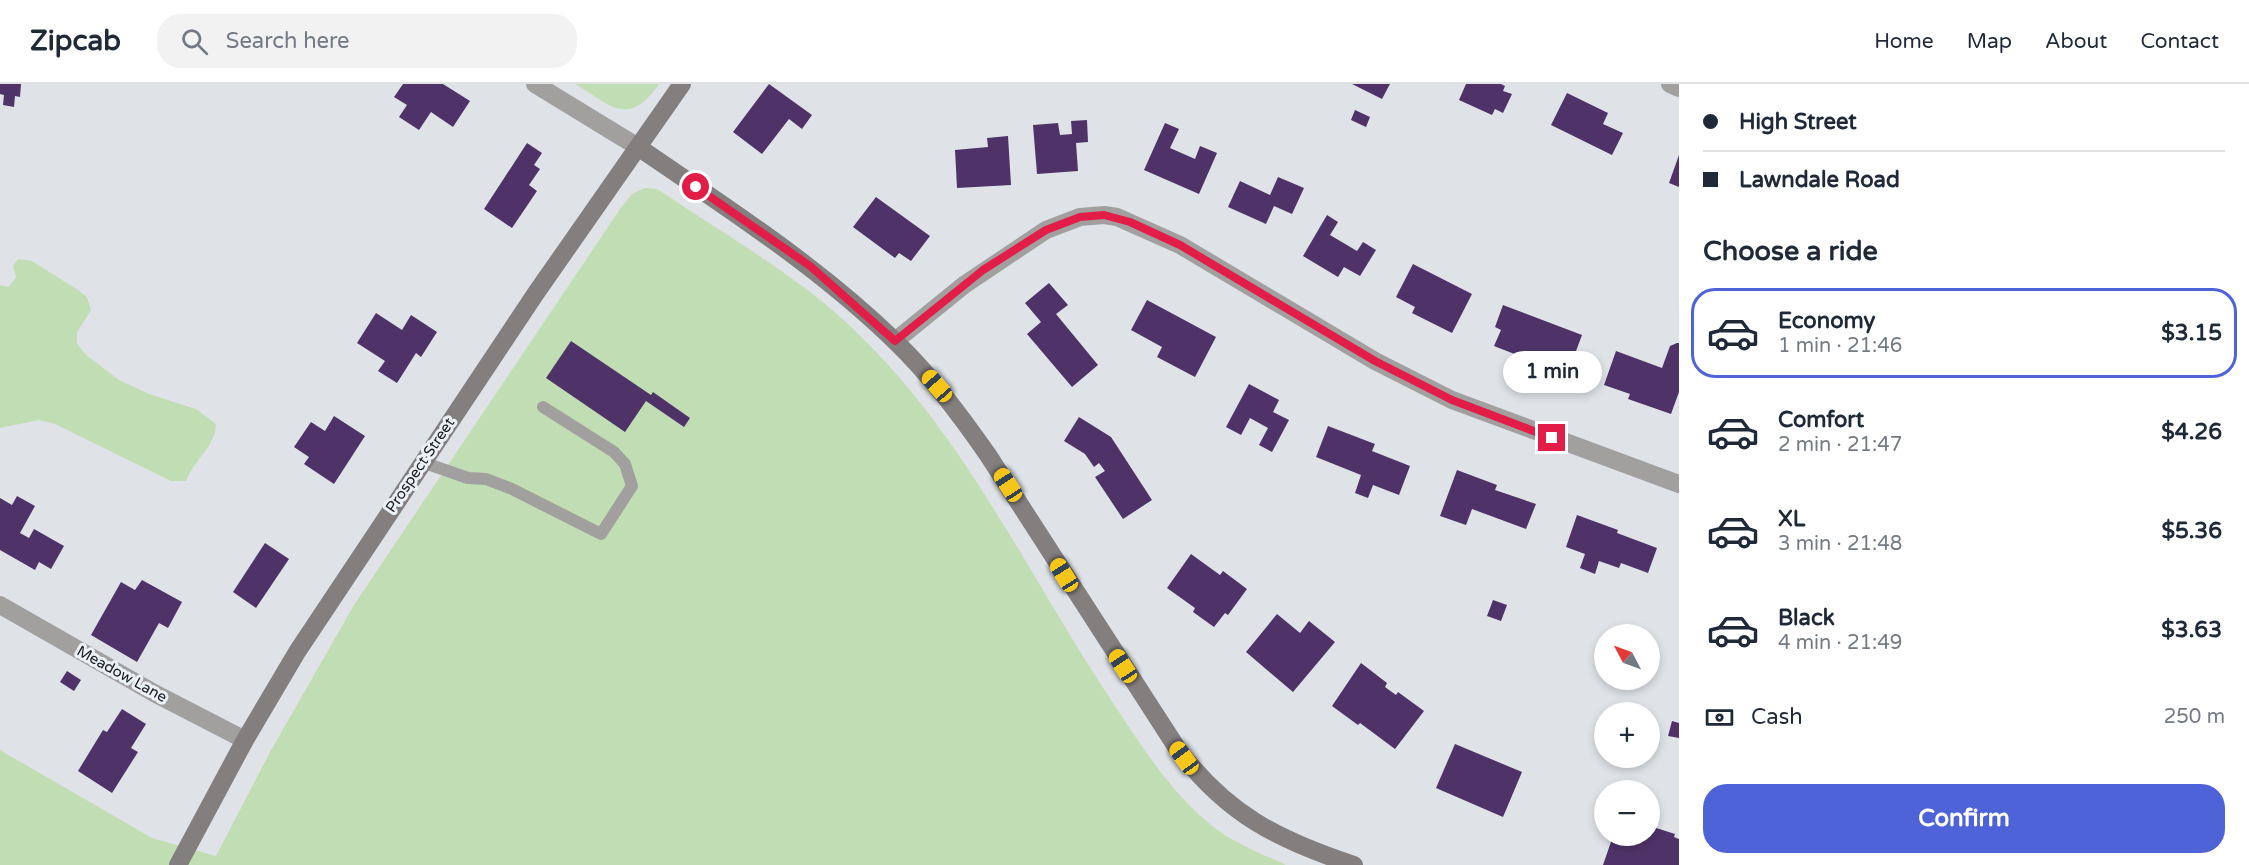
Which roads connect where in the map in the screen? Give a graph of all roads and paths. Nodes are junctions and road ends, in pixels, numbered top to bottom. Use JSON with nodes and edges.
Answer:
{"nodes":[{"id":1,"x":535,"y":84,"type":"edge"},
{"id":2,"x":682,"y":84,"type":"edge"},
{"id":3,"x":1670,"y":84,"type":"edge"},
{"id":4,"x":1679,"y":88,"type":"edge"},
{"id":5,"x":638,"y":147,"type":"junction"},
{"id":6,"x":895,"y":341,"type":"junction"},
{"id":7,"x":543,"y":407,"type":"dead end"},
{"id":8,"x":422,"y":462,"type":"junction"},
{"id":9,"x":1679,"y":484,"type":"edge"},
{"id":10,"x":0,"y":605,"type":"edge"},
{"id":11,"x":246,"y":740,"type":"junction"},
{"id":12,"x":179,"y":863,"type":"edge"},
{"id":13,"x":1354,"y":865,"type":"edge"}],
"edges":[{"from":1,"to":5,"type":"street"},
{"from":2,"to":5,"type":"street","name":"Prospect Street"},
{"from":3,"to":4,"type":"street"},
{"from":5,"to":6,"type":"street"},
{"from":5,"to":8,"type":"street","name":"Prospect Street"},
{"from":6,"to":9,"type":"street"},
{"from":6,"to":13,"type":"street"},
{"from":7,"to":8,"type":"lane"},
{"from":8,"to":11,"type":"street","name":"Prospect Street"},
{"from":10,"to":11,"type":"street","name":"Meadow Lane"},
{"from":11,"to":12,"type":"street","name":"Prospect Street"}]}
